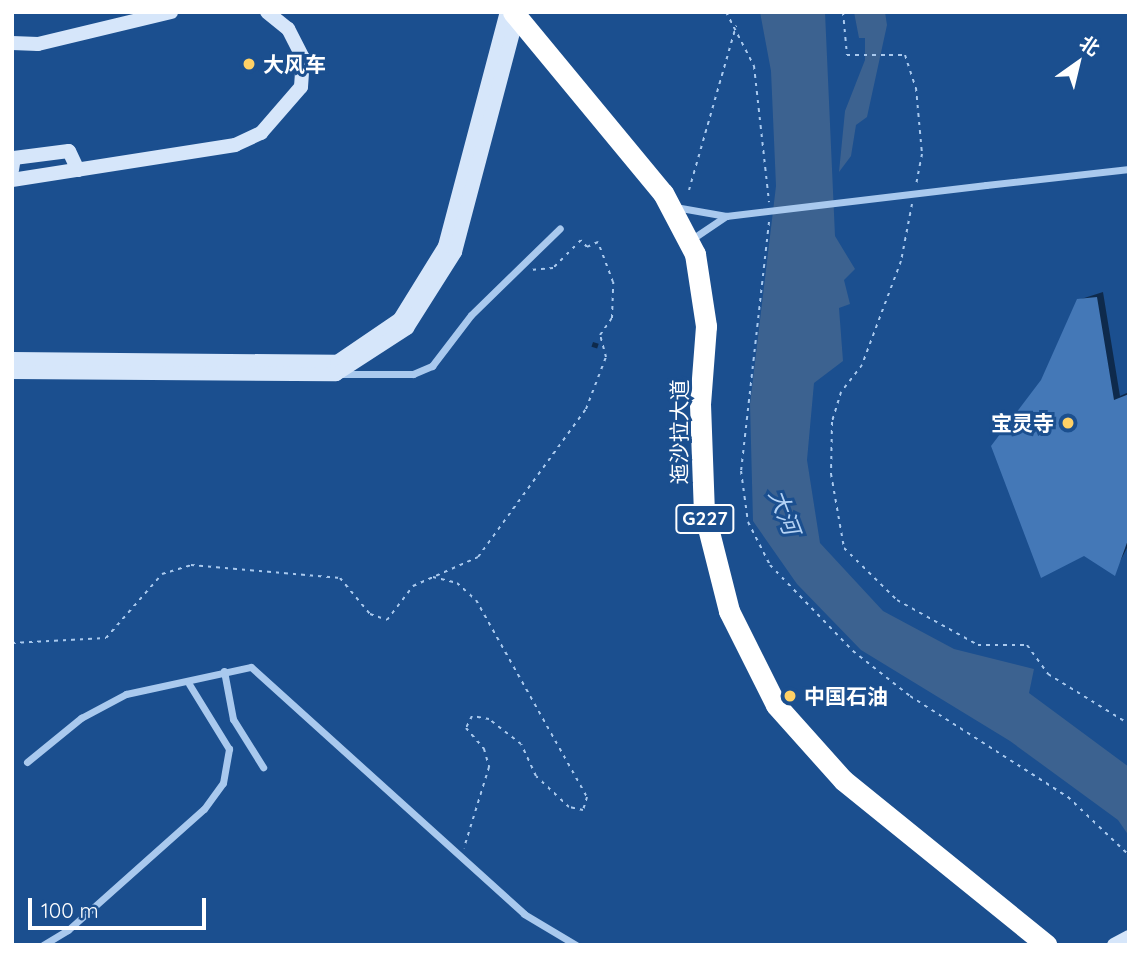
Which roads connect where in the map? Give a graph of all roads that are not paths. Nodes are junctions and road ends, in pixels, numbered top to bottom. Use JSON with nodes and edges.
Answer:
{"nodes":[{"id":1,"x":171,"y":12,"type":"edge"},
{"id":2,"x":267,"y":12,"type":"edge"},
{"id":3,"x":512,"y":14,"type":"edge"},
{"id":4,"x":12,"y":43,"type":"edge"},
{"id":5,"x":1129,"y":169,"type":"edge"},
{"id":6,"x":12,"y":170,"type":"edge"},
{"id":7,"x":78,"y":170,"type":"junction"},
{"id":8,"x":12,"y":180,"type":"edge"},
{"id":9,"x":669,"y":206,"type":"junction"},
{"id":10,"x":726,"y":216,"type":"junction"},
{"id":11,"x":560,"y":228,"type":"dead end"},
{"id":12,"x":689,"y":242,"type":"junction"},
{"id":13,"x":12,"y":359,"type":"edge"},
{"id":14,"x":12,"y":372,"type":"edge"},
{"id":15,"x":336,"y":374,"type":"junction"},
{"id":16,"x":224,"y":671,"type":"junction"},
{"id":17,"x":189,"y":684,"type":"junction"},
{"id":18,"x":27,"y":762,"type":"dead end"},
{"id":19,"x":262,"y":767,"type":"dead end"},
{"id":20,"x":1129,"y":937,"type":"edge"},
{"id":21,"x":43,"y":945,"type":"edge"},
{"id":22,"x":576,"y":945,"type":"edge"},
{"id":23,"x":1047,"y":945,"type":"edge"},
{"id":24,"x":1114,"y":945,"type":"edge"}],
"edges":[{"from":1,"to":4,"type":"street"},
{"from":2,"to":7,"type":"street"},
{"from":3,"to":9,"type":"highway","name":"迤沙拉大道","number":"G227"},
{"from":3,"to":13,"type":"street"},
{"from":3,"to":15,"type":"street"},
{"from":5,"to":10,"type":"street","bridge":true},
{"from":6,"to":7,"type":"street"},
{"from":7,"to":8,"type":"street"},
{"from":9,"to":10,"type":"street"},
{"from":9,"to":12,"type":"highway","name":"迤沙拉大道","number":"G227"},
{"from":10,"to":12,"type":"street"},
{"from":11,"to":15,"type":"street"},
{"from":12,"to":23,"type":"highway","name":"迤沙拉大道","number":"G227"},
{"from":14,"to":15,"type":"street"},
{"from":16,"to":17,"type":"street"},
{"from":16,"to":19,"type":"street"},
{"from":16,"to":22,"type":"street"},
{"from":17,"to":18,"type":"street"},
{"from":17,"to":21,"type":"street"},
{"from":20,"to":24,"type":"street"}]}
